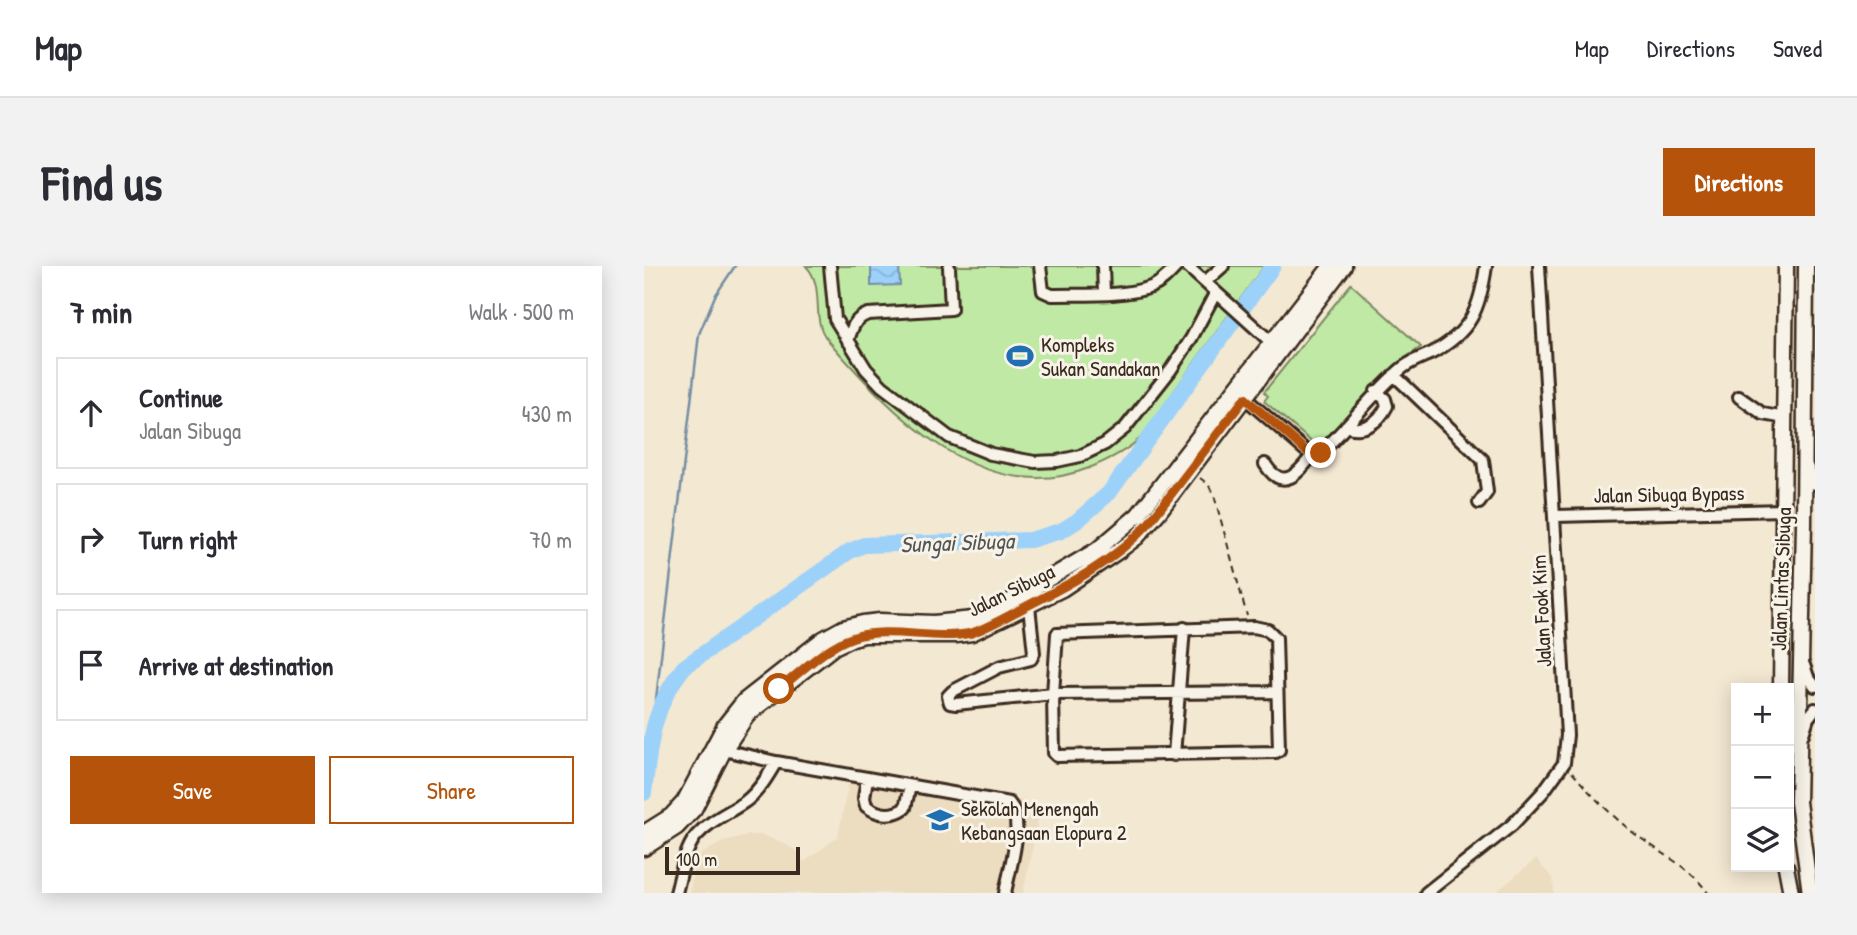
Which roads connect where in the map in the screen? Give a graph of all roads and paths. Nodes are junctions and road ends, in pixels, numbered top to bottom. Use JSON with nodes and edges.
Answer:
{"nodes":[{"id":1,"x":830,"y":266,"type":"edge"},
{"id":2,"x":1040,"y":266,"type":"edge"},
{"id":3,"x":1103,"y":266,"type":"edge"},
{"id":4,"x":1177,"y":266,"type":"edge"},
{"id":5,"x":1187,"y":266,"type":"edge"},
{"id":6,"x":1223,"y":266,"type":"edge"},
{"id":7,"x":1331,"y":266,"type":"edge"},
{"id":8,"x":1344,"y":266,"type":"edge"},
{"id":9,"x":1486,"y":266,"type":"edge"},
{"id":10,"x":1539,"y":266,"type":"edge"},
{"id":11,"x":1786,"y":266,"type":"edge"},
{"id":12,"x":1805,"y":266,"type":"edge"},
{"id":13,"x":949,"y":267,"type":"edge"},
{"id":14,"x":1205,"y":282,"type":"junction"},
{"id":15,"x":1216,"y":292,"type":"junction"},
{"id":16,"x":1104,"y":293,"type":"junction"},
{"id":17,"x":848,"y":341,"type":"junction"},
{"id":18,"x":1271,"y":342,"type":"junction"},
{"id":19,"x":1394,"y":375,"type":"junction"},
{"id":20,"x":1376,"y":391,"type":"junction"},
{"id":21,"x":1739,"y":397,"type":"dead end"},
{"id":22,"x":1245,"y":398,"type":"junction"},
{"id":23,"x":1785,"y":418,"type":"junction"},
{"id":24,"x":1346,"y":426,"type":"junction"},
{"id":25,"x":1312,"y":454,"type":"junction"},
{"id":26,"x":1804,"y":457,"type":"junction"},
{"id":27,"x":1265,"y":464,"type":"dead end"},
{"id":28,"x":1191,"y":470,"type":"junction"},
{"id":29,"x":1815,"y":484,"type":"edge"},
{"id":30,"x":1479,"y":503,"type":"dead end"},
{"id":31,"x":1783,"y":510,"type":"junction"},
{"id":32,"x":1815,"y":513,"type":"edge"},
{"id":33,"x":1556,"y":516,"type":"junction"},
{"id":34,"x":1804,"y":524,"type":"junction"},
{"id":35,"x":1029,"y":606,"type":"junction"},
{"id":36,"x":1250,"y":627,"type":"junction"},
{"id":37,"x":1184,"y":628,"type":"junction"},
{"id":38,"x":1800,"y":652,"type":"junction"},
{"id":39,"x":1781,"y":683,"type":"edge"},
{"id":40,"x":1815,"y":686,"type":"edge"},
{"id":41,"x":1277,"y":692,"type":"junction"},
{"id":42,"x":1053,"y":694,"type":"junction"},
{"id":43,"x":1178,"y":694,"type":"junction"},
{"id":44,"x":1815,"y":709,"type":"edge"},
{"id":45,"x":724,"y":750,"type":"junction"},
{"id":46,"x":1799,"y":750,"type":"junction"},
{"id":47,"x":1174,"y":755,"type":"junction"},
{"id":48,"x":776,"y":762,"type":"junction"},
{"id":49,"x":1564,"y":763,"type":"junction"},
{"id":50,"x":867,"y":778,"type":"junction"},
{"id":51,"x":910,"y":786,"type":"junction"},
{"id":52,"x":644,"y":832,"type":"edge"},
{"id":53,"x":650,"y":845,"type":"edge"},
{"id":54,"x":1787,"y":872,"type":"edge"},
{"id":55,"x":1811,"y":874,"type":"edge"},
{"id":56,"x":676,"y":893,"type":"edge"},
{"id":57,"x":1005,"y":893,"type":"edge"},
{"id":58,"x":1426,"y":893,"type":"edge"},
{"id":59,"x":1708,"y":893,"type":"edge"},
{"id":60,"x":1791,"y":893,"type":"edge"},
{"id":61,"x":1810,"y":893,"type":"edge"}],
"edges":[{"from":1,"to":17,"type":"street"},
{"from":2,"to":16,"type":"street"},
{"from":3,"to":16,"type":"street"},
{"from":4,"to":16,"type":"street"},
{"from":5,"to":14,"type":"street"},
{"from":6,"to":14,"type":"street"},
{"from":7,"to":18,"type":"main road","name":"Jalan Sibuga"},
{"from":8,"to":22,"type":"main road","name":"Jalan Sibuga"},
{"from":9,"to":19,"type":"street"},
{"from":10,"to":33,"type":"street","name":"Jalan Fook Kim"},
{"from":11,"to":23,"type":"main road","name":"Jalan Lintas Sibuga"},
{"from":12,"to":26,"type":"main road","name":"Jalan Lintas Sibuga"},
{"from":13,"to":17,"type":"street"},
{"from":14,"to":15,"type":"street"},
{"from":15,"to":17,"type":"street"},
{"from":15,"to":18,"type":"street"},
{"from":18,"to":52,"type":"main road","name":"Jalan Sibuga"},
{"from":19,"to":20,"type":"street"},
{"from":19,"to":30,"type":"street"},
{"from":20,"to":24,"type":"street"},
{"from":20,"to":24,"type":"street"},
{"from":21,"to":23,"type":"street"},
{"from":22,"to":25,"type":"street"},
{"from":22,"to":28,"type":"main road","name":"Jalan Sibuga"},
{"from":23,"to":31,"type":"main road","name":"Jalan Lintas Sibuga"},
{"from":24,"to":25,"type":"street"},
{"from":25,"to":27,"type":"street"},
{"from":26,"to":29,"type":"street"},
{"from":26,"to":34,"type":"main road","name":"Jalan Lintas Sibuga"},
{"from":28,"to":35,"type":"main road","name":"Jalan Sibuga"},
{"from":28,"to":36,"type":"path"},
{"from":31,"to":33,"type":"street","name":"Jalan Sibuga Bypass"},
{"from":31,"to":39,"type":"main road","name":"Jalan Lintas Sibuga"},
{"from":32,"to":34,"type":"street"},
{"from":33,"to":49,"type":"street","name":"Jalan Fook Kim"},
{"from":34,"to":38,"type":"main road","name":"Jalan Lintas Sibuga"},
{"from":35,"to":42,"type":"street"},
{"from":35,"to":45,"type":"main road","name":"Jalan Sibuga"},
{"from":36,"to":37,"type":"street"},
{"from":36,"to":41,"type":"street"},
{"from":37,"to":42,"type":"street"},
{"from":37,"to":43,"type":"street"},
{"from":38,"to":40,"type":"street"},
{"from":38,"to":46,"type":"main road","name":"Jalan Lintas Sibuga"},
{"from":41,"to":43,"type":"street"},
{"from":41,"to":47,"type":"street"},
{"from":42,"to":43,"type":"street"},
{"from":42,"to":47,"type":"street"},
{"from":43,"to":47,"type":"street"},
{"from":44,"to":46,"type":"street"},
{"from":45,"to":48,"type":"street"},
{"from":45,"to":53,"type":"main road","name":"Jalan Sibuga"},
{"from":46,"to":55,"type":"main road","name":"Jalan Lintas Sibuga"},
{"from":48,"to":50,"type":"street"},
{"from":48,"to":56,"type":"street"},
{"from":49,"to":58,"type":"street"},
{"from":49,"to":59,"type":"path"},
{"from":50,"to":51,"type":"street"},
{"from":50,"to":51,"type":"street"},
{"from":51,"to":57,"type":"street"},
{"from":54,"to":60,"type":"main road"},
{"from":55,"to":61,"type":"main road","name":"Jalan Lintas Sibuga"}]}
